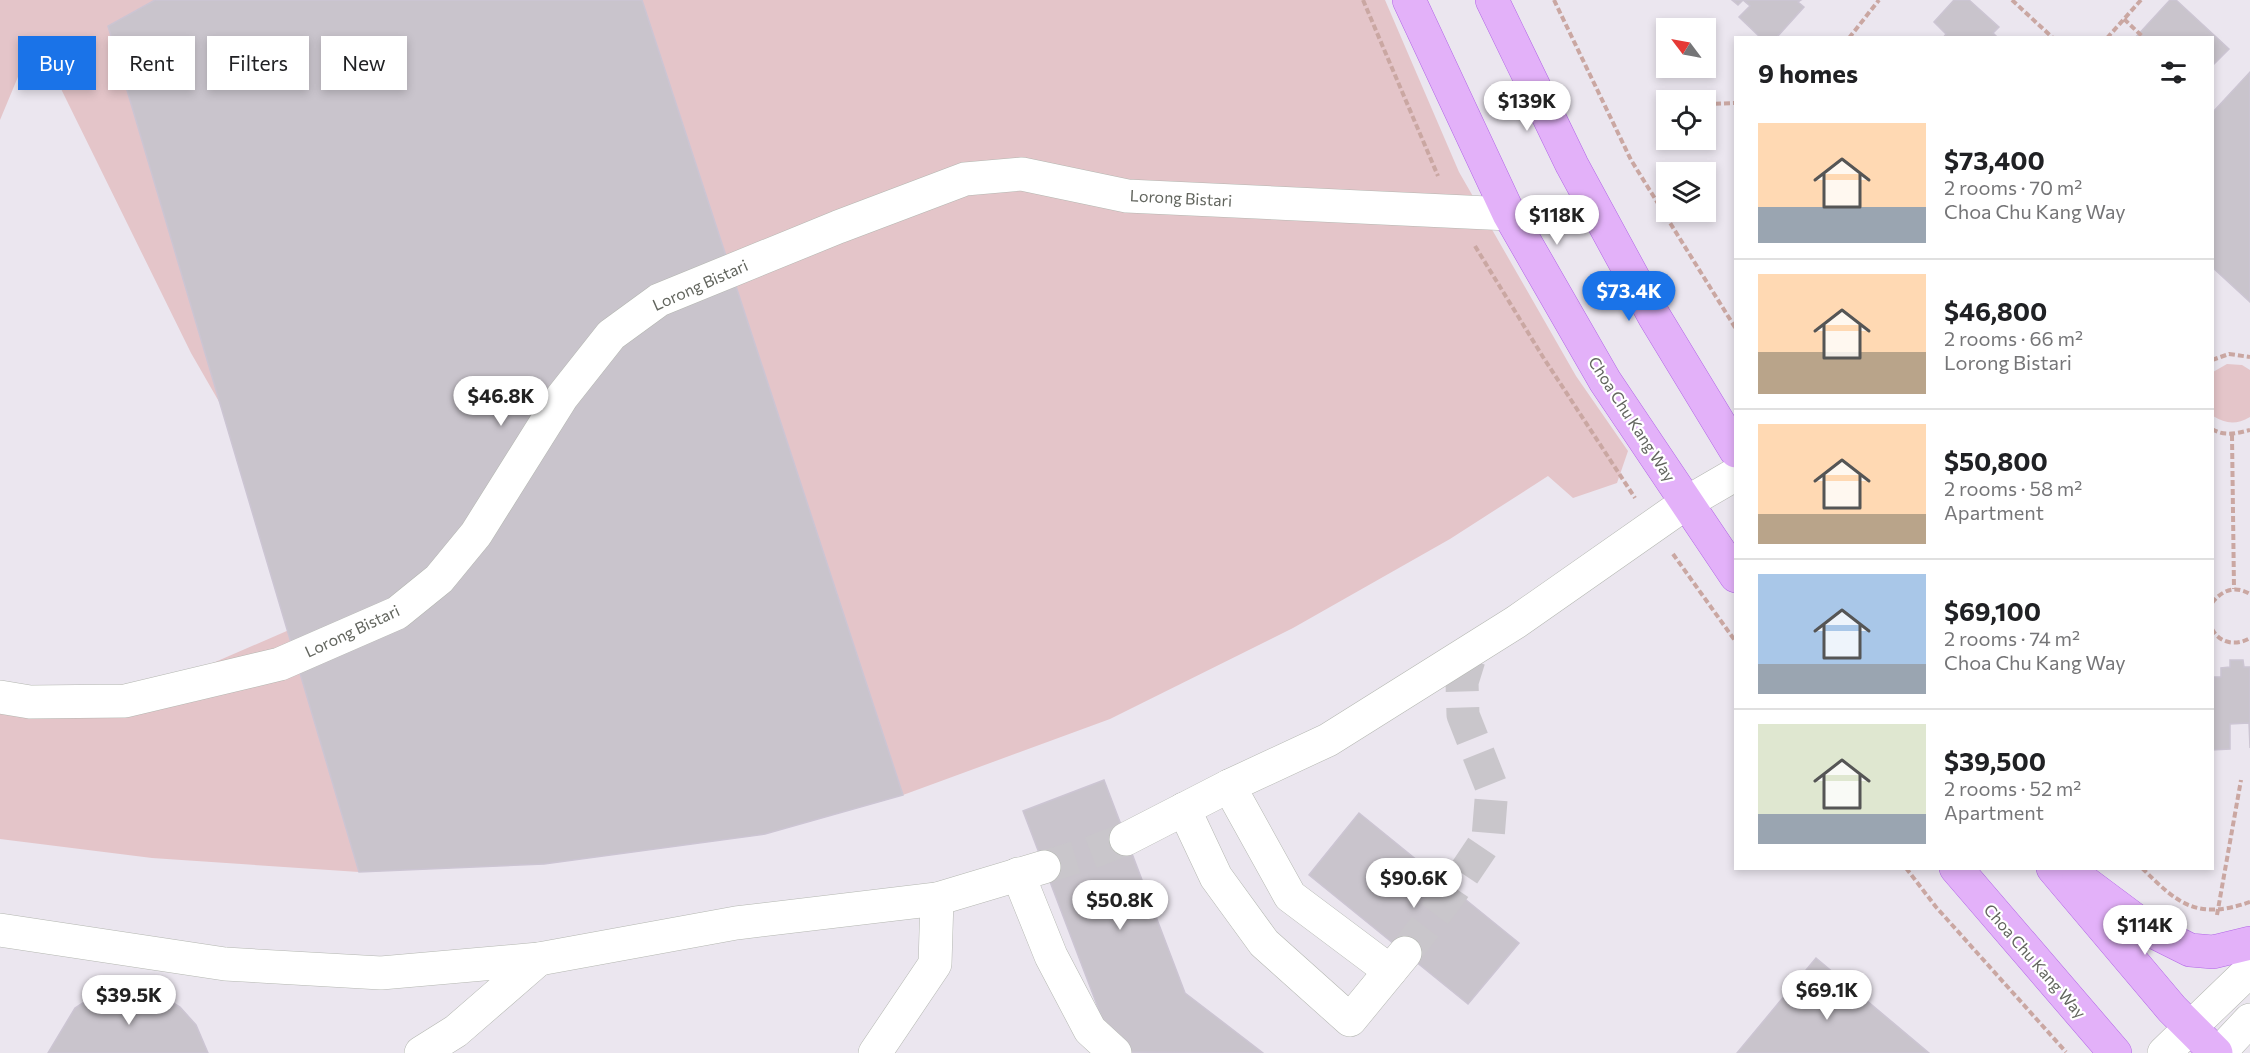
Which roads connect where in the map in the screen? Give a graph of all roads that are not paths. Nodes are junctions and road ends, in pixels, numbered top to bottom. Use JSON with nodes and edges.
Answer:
{"nodes":[{"id":1,"x":1409,"y":0,"type":"edge"},
{"id":2,"x":1492,"y":0,"type":"edge"},
{"id":3,"x":1509,"y":214,"type":"junction"},
{"id":4,"x":1734,"y":447,"type":"edge"},
{"id":5,"x":1734,"y":475,"type":"edge"},
{"id":6,"x":1686,"y":503,"type":"junction"},
{"id":7,"x":1734,"y":573,"type":"edge"},
{"id":8,"x":0,"y":697,"type":"edge"},
{"id":9,"x":1229,"y":786,"type":"junction"},
{"id":10,"x":1184,"y":809,"type":"junction"},
{"id":11,"x":1126,"y":839,"type":"tunnel mouth"},
{"id":12,"x":1958,"y":870,"type":"edge"},
{"id":13,"x":2055,"y":870,"type":"edge"},
{"id":14,"x":2068,"y":870,"type":"edge"},
{"id":15,"x":937,"y":898,"type":"junction"},
{"id":16,"x":0,"y":930,"type":"edge"},
{"id":17,"x":2250,"y":944,"type":"edge"},
{"id":18,"x":539,"y":959,"type":"junction"},
{"id":19,"x":2250,"y":970,"type":"edge"},
{"id":20,"x":2250,"y":1020,"type":"edge"},
{"id":21,"x":2190,"y":1028,"type":"junction"},
{"id":22,"x":421,"y":1053,"type":"edge"},
{"id":23,"x":875,"y":1053,"type":"edge"},
{"id":24,"x":1114,"y":1053,"type":"edge"},
{"id":25,"x":2115,"y":1053,"type":"edge"},
{"id":26,"x":2164,"y":1053,"type":"edge"},
{"id":27,"x":2218,"y":1053,"type":"edge"}],
"edges":[{"from":1,"to":3,"type":"main road","name":"Choa Chu Kang Way"},
{"from":2,"to":4,"type":"main road"},
{"from":3,"to":6,"type":"main road","name":"Choa Chu Kang Way"},
{"from":3,"to":8,"type":"street","name":"Lorong Bistari"},
{"from":5,"to":6,"type":"street"},
{"from":6,"to":7,"type":"main road","name":"Choa Chu Kang Way"},
{"from":6,"to":9,"type":"street"},
{"from":9,"to":10,"type":"street"},
{"from":9,"to":10,"type":"street"},
{"from":10,"to":11,"type":"street"},
{"from":12,"to":25,"type":"main road","name":"Choa Chu Kang Way"},
{"from":13,"to":21,"type":"main road"},
{"from":14,"to":17,"type":"main road"},
{"from":15,"to":18,"type":"street"},
{"from":15,"to":23,"type":"street"},
{"from":15,"to":24,"type":"street"},
{"from":16,"to":18,"type":"street"},
{"from":18,"to":22,"type":"street"},
{"from":19,"to":21,"type":"street"},
{"from":20,"to":27,"type":"street"},
{"from":21,"to":26,"type":"street"},
{"from":21,"to":27,"type":"main road"}]}
